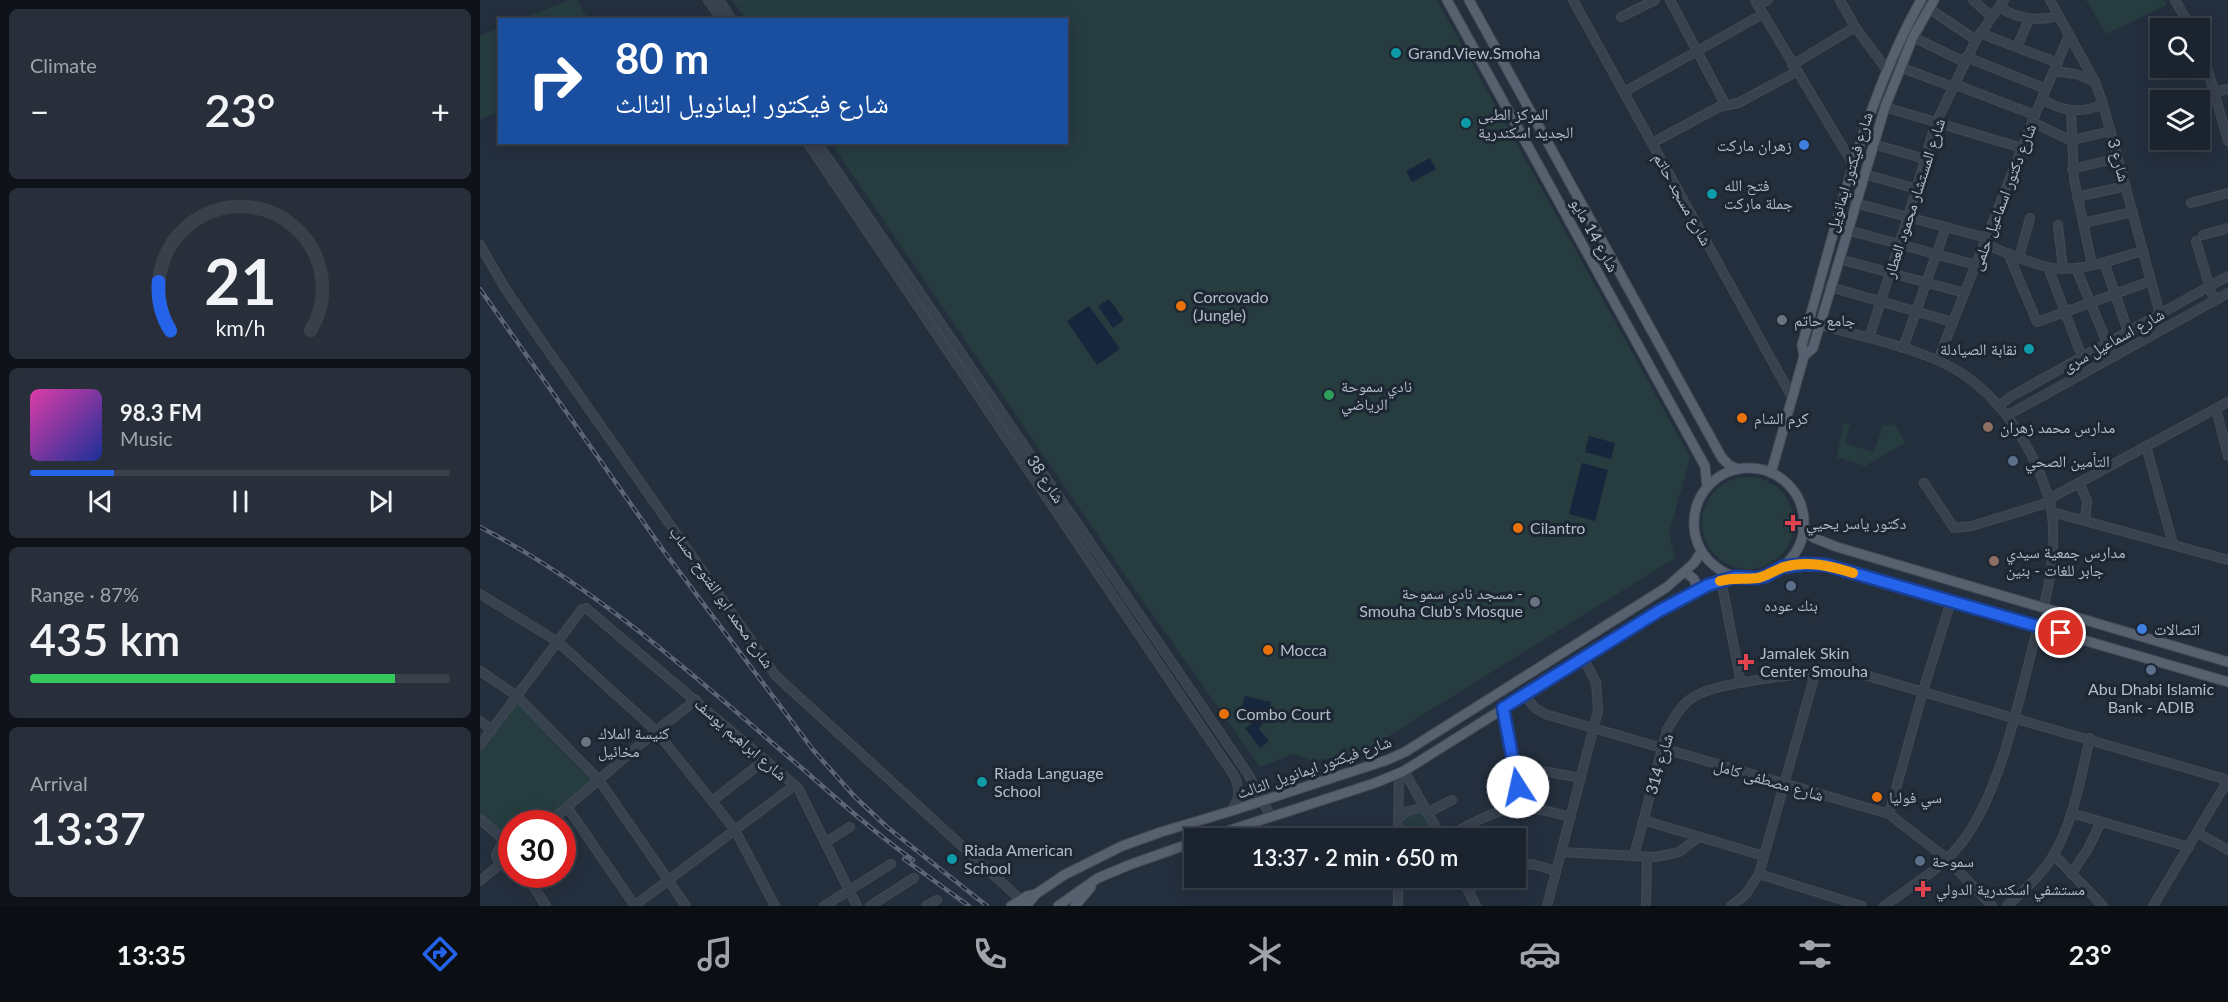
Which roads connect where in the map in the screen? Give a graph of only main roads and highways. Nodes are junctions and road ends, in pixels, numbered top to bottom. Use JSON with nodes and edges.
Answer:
{"nodes":[{"id":1,"x":1447,"y":0,"type":"edge"},
{"id":2,"x":1469,"y":0,"type":"edge"},
{"id":3,"x":1921,"y":0,"type":"edge"},
{"id":4,"x":1931,"y":4,"type":"edge"},
{"id":5,"x":1580,"y":200,"type":"junction"},
{"id":6,"x":1562,"y":207,"type":"junction"},
{"id":7,"x":1804,"y":356,"type":"junction"},
{"id":8,"x":1738,"y":469,"type":"junction"},
{"id":9,"x":1771,"y":473,"type":"junction"},
{"id":10,"x":1707,"y":487,"type":"junction"},
{"id":11,"x":1803,"y":529,"type":"junction"},
{"id":12,"x":1837,"y":547,"type":"junction"},
{"id":13,"x":1701,"y":552,"type":"junction"},
{"id":14,"x":1782,"y":567,"type":"junction"},
{"id":15,"x":1831,"y":567,"type":"junction"},
{"id":16,"x":1685,"y":572,"type":"junction"},
{"id":17,"x":1735,"y":577,"type":"junction"},
{"id":18,"x":1698,"y":591,"type":"junction"},
{"id":19,"x":2228,"y":662,"type":"edge"},
{"id":20,"x":2228,"y":682,"type":"edge"},
{"id":21,"x":1237,"y":828,"type":"edge"},
{"id":22,"x":1122,"y":846,"type":"junction"},
{"id":23,"x":1184,"y":846,"type":"edge"},
{"id":24,"x":1129,"y":865,"type":"junction"},
{"id":25,"x":1098,"y":878,"type":"junction"},
{"id":26,"x":1024,"y":903,"type":"edge"},
{"id":27,"x":1011,"y":906,"type":"edge"},
{"id":28,"x":1058,"y":906,"type":"edge"},
{"id":29,"x":1075,"y":906,"type":"edge"}],
"edges":[{"from":1,"to":6,"type":"main road","name":"شارع 14 مايو"},
{"from":2,"to":5,"type":"main road","name":"شارع 14 مايو"},
{"from":3,"to":7,"type":"main road","name":"شارع فيكتور ايمانويل"},
{"from":4,"to":7,"type":"main road","name":"شارع فيكتور ايمانويل"},
{"from":5,"to":6,"type":"main road"},
{"from":5,"to":8,"type":"main road","name":"شارع 14 مايو"},
{"from":6,"to":10,"type":"main road","name":"شارع 14 مايو"},
{"from":7,"to":9,"type":"main road","name":"شارع فيكتور ايمانويل"},
{"from":8,"to":9,"type":"main road"},
{"from":8,"to":10,"type":"main road"},
{"from":9,"to":11,"type":"main road"},
{"from":10,"to":13,"type":"main road"},
{"from":11,"to":12,"type":"main road"},
{"from":11,"to":14,"type":"main road"},
{"from":12,"to":15,"type":"main road"},
{"from":12,"to":19,"type":"main road"},
{"from":13,"to":16,"type":"main road","name":"شارع فيكتور ايمانويل الثالث"},
{"from":13,"to":17,"type":"main road"},
{"from":14,"to":15,"type":"main road"},
{"from":14,"to":17,"type":"main road"},
{"from":15,"to":20,"type":"main road"},
{"from":16,"to":18,"type":"main road"},
{"from":16,"to":22,"type":"main road","name":"شارع فيكتور ايمانويل الثالث"},
{"from":17,"to":18,"type":"main road","name":"شارع فيكتور ايمانويل الثالث"},
{"from":18,"to":21,"type":"main road","name":"شارع فيكتور ايمانويل الثالث"},
{"from":22,"to":24,"type":"main road"},
{"from":22,"to":26,"type":"main road","name":"شارع فيكتور ايمانويل الثالث"},
{"from":23,"to":24,"type":"main road"},
{"from":24,"to":25,"type":"main road"},
{"from":25,"to":28,"type":"main road"},
{"from":25,"to":29,"type":"main road"},
{"from":26,"to":27,"type":"main road","name":"شارع فيكتور ايمانويل الثالث"}]}
